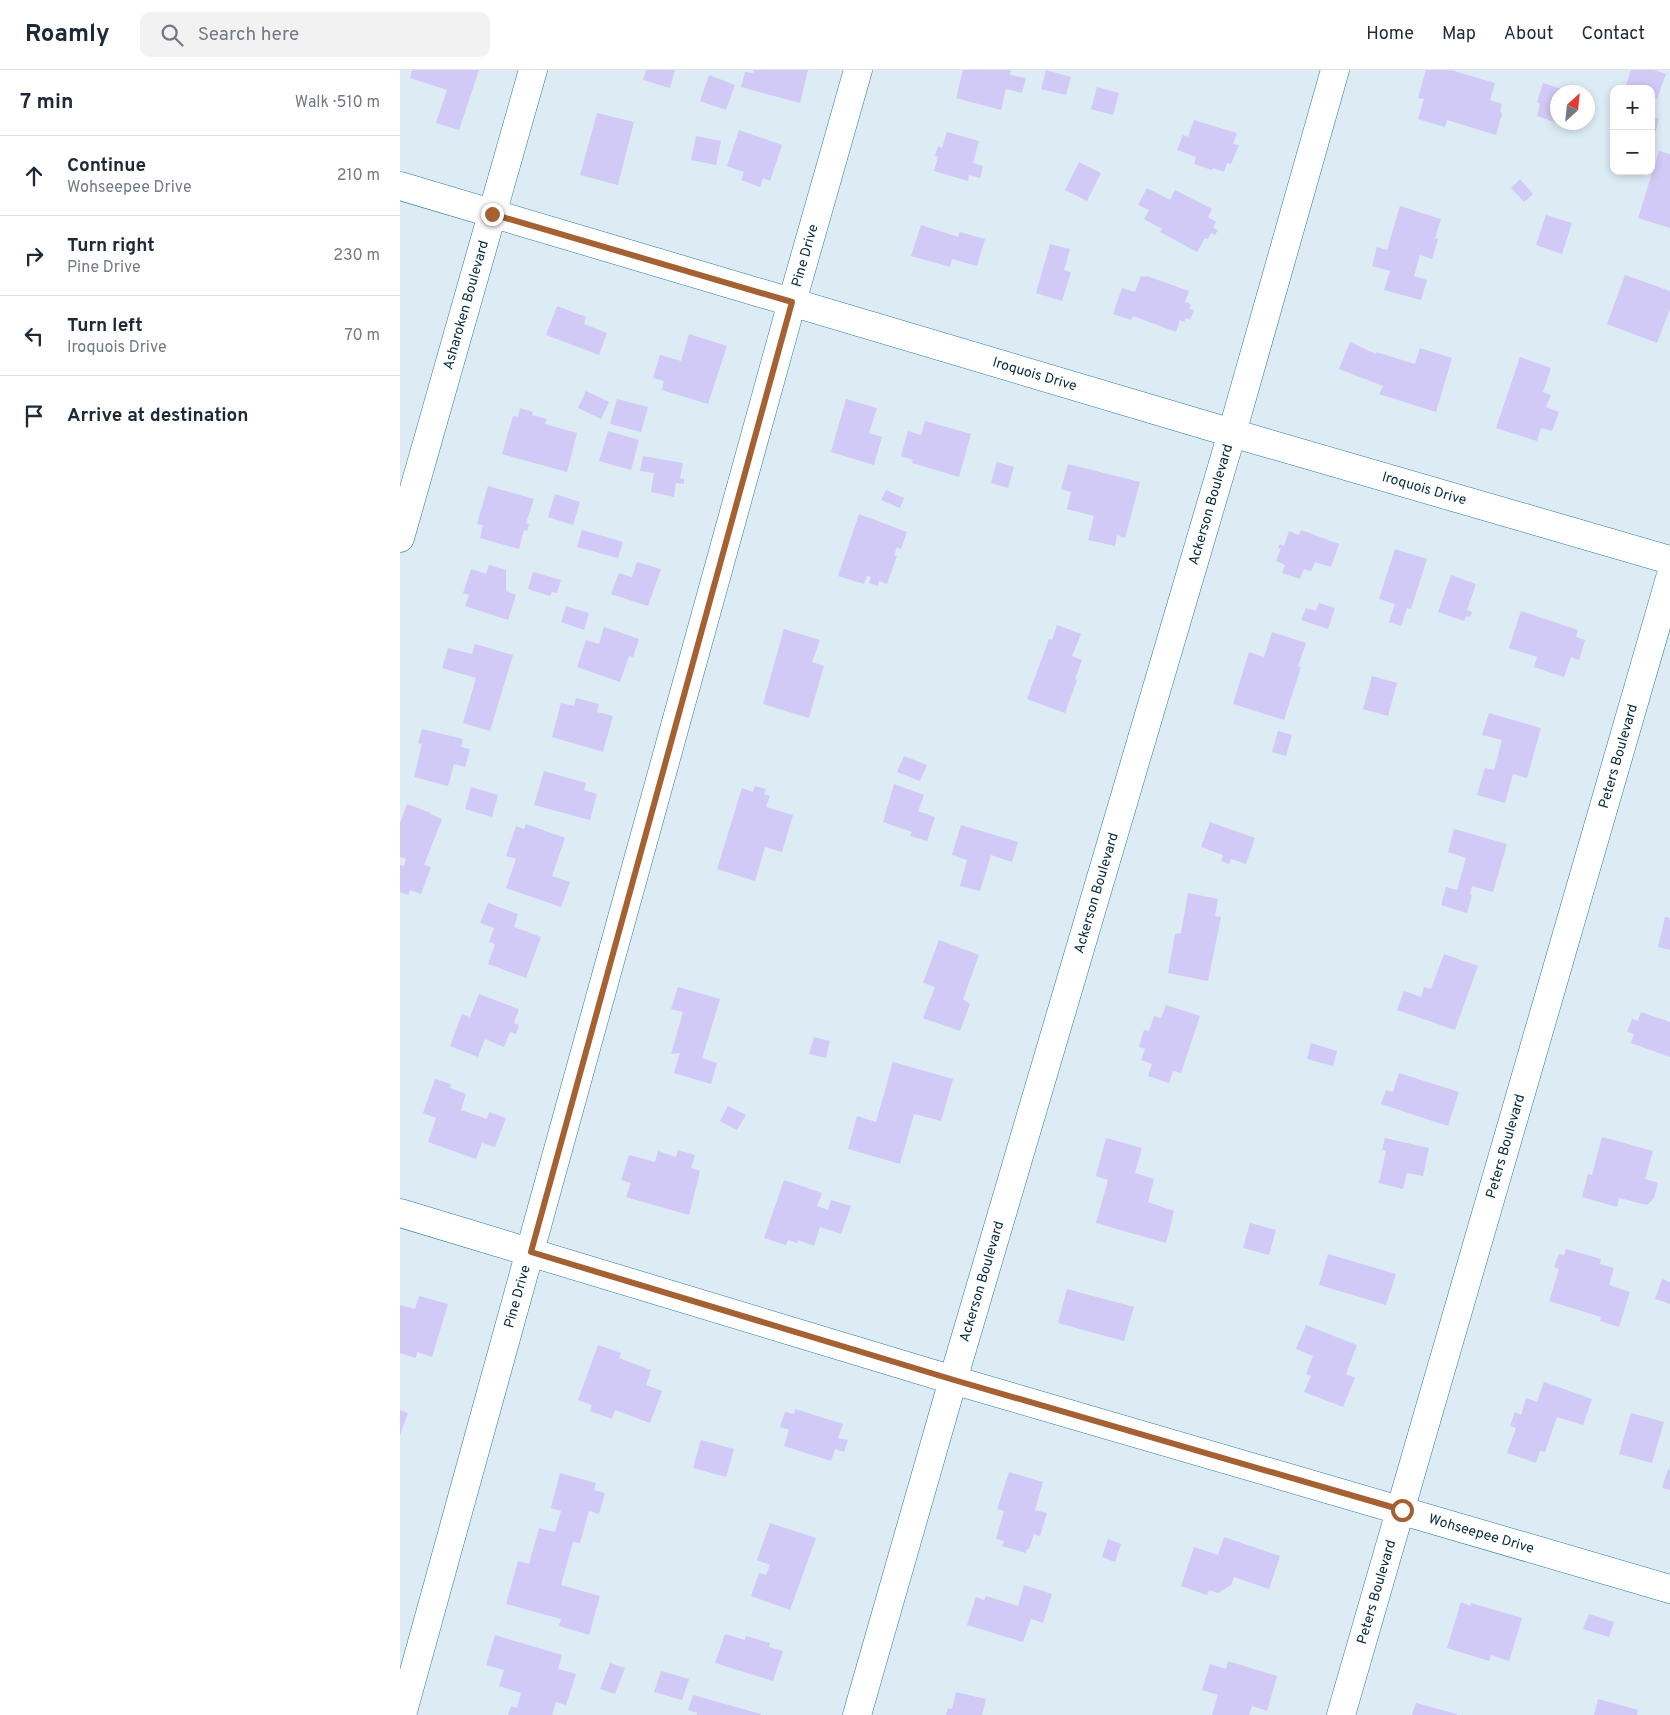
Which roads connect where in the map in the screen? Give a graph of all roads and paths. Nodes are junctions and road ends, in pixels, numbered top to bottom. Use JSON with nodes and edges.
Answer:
{"nodes":[{"id":1,"x":532,"y":70,"type":"edge"},
{"id":2,"x":858,"y":70,"type":"edge"},
{"id":3,"x":1335,"y":70,"type":"edge"},
{"id":4,"x":400,"y":186,"type":"edge"},
{"id":5,"x":492,"y":214,"type":"junction"},
{"id":6,"x":792,"y":302,"type":"junction"},
{"id":7,"x":1232,"y":434,"type":"junction"},
{"id":8,"x":400,"y":538,"type":"edge"},
{"id":9,"x":1670,"y":560,"type":"edge"},
{"id":10,"x":1670,"y":578,"type":"edge"},
{"id":11,"x":400,"y":1213,"type":"edge"},
{"id":12,"x":531,"y":1252,"type":"junction"},
{"id":13,"x":954,"y":1380,"type":"junction"},
{"id":14,"x":1402,"y":1510,"type":"junction"},
{"id":15,"x":1670,"y":1589,"type":"edge"},
{"id":16,"x":402,"y":1715,"type":"edge"},
{"id":17,"x":857,"y":1715,"type":"edge"},
{"id":18,"x":1341,"y":1715,"type":"edge"}],
"edges":[{"from":1,"to":5,"type":"street","name":"Asharoken Boulevard"},
{"from":2,"to":6,"type":"street","name":"Pine Drive"},
{"from":3,"to":7,"type":"street","name":"Ackerson Boulevard"},
{"from":4,"to":5,"type":"street","name":"Iroquois Drive"},
{"from":5,"to":6,"type":"street","name":"Iroquois Drive"},
{"from":5,"to":8,"type":"street","name":"Asharoken Boulevard"},
{"from":6,"to":7,"type":"street","name":"Iroquois Drive"},
{"from":6,"to":12,"type":"street","name":"Pine Drive"},
{"from":7,"to":9,"type":"street","name":"Iroquois Drive"},
{"from":7,"to":13,"type":"street","name":"Ackerson Boulevard"},
{"from":10,"to":14,"type":"street","name":"Peters Boulevard"},
{"from":11,"to":12,"type":"street","name":"Wohseepee Drive"},
{"from":12,"to":13,"type":"street","name":"Wohseepee Drive"},
{"from":12,"to":16,"type":"street","name":"Pine Drive"},
{"from":13,"to":14,"type":"street","name":"Wohseepee Drive"},
{"from":13,"to":17,"type":"street","name":"Ackerson Boulevard"},
{"from":14,"to":15,"type":"street","name":"Wohseepee Drive"},
{"from":14,"to":18,"type":"street","name":"Peters Boulevard"}]}
